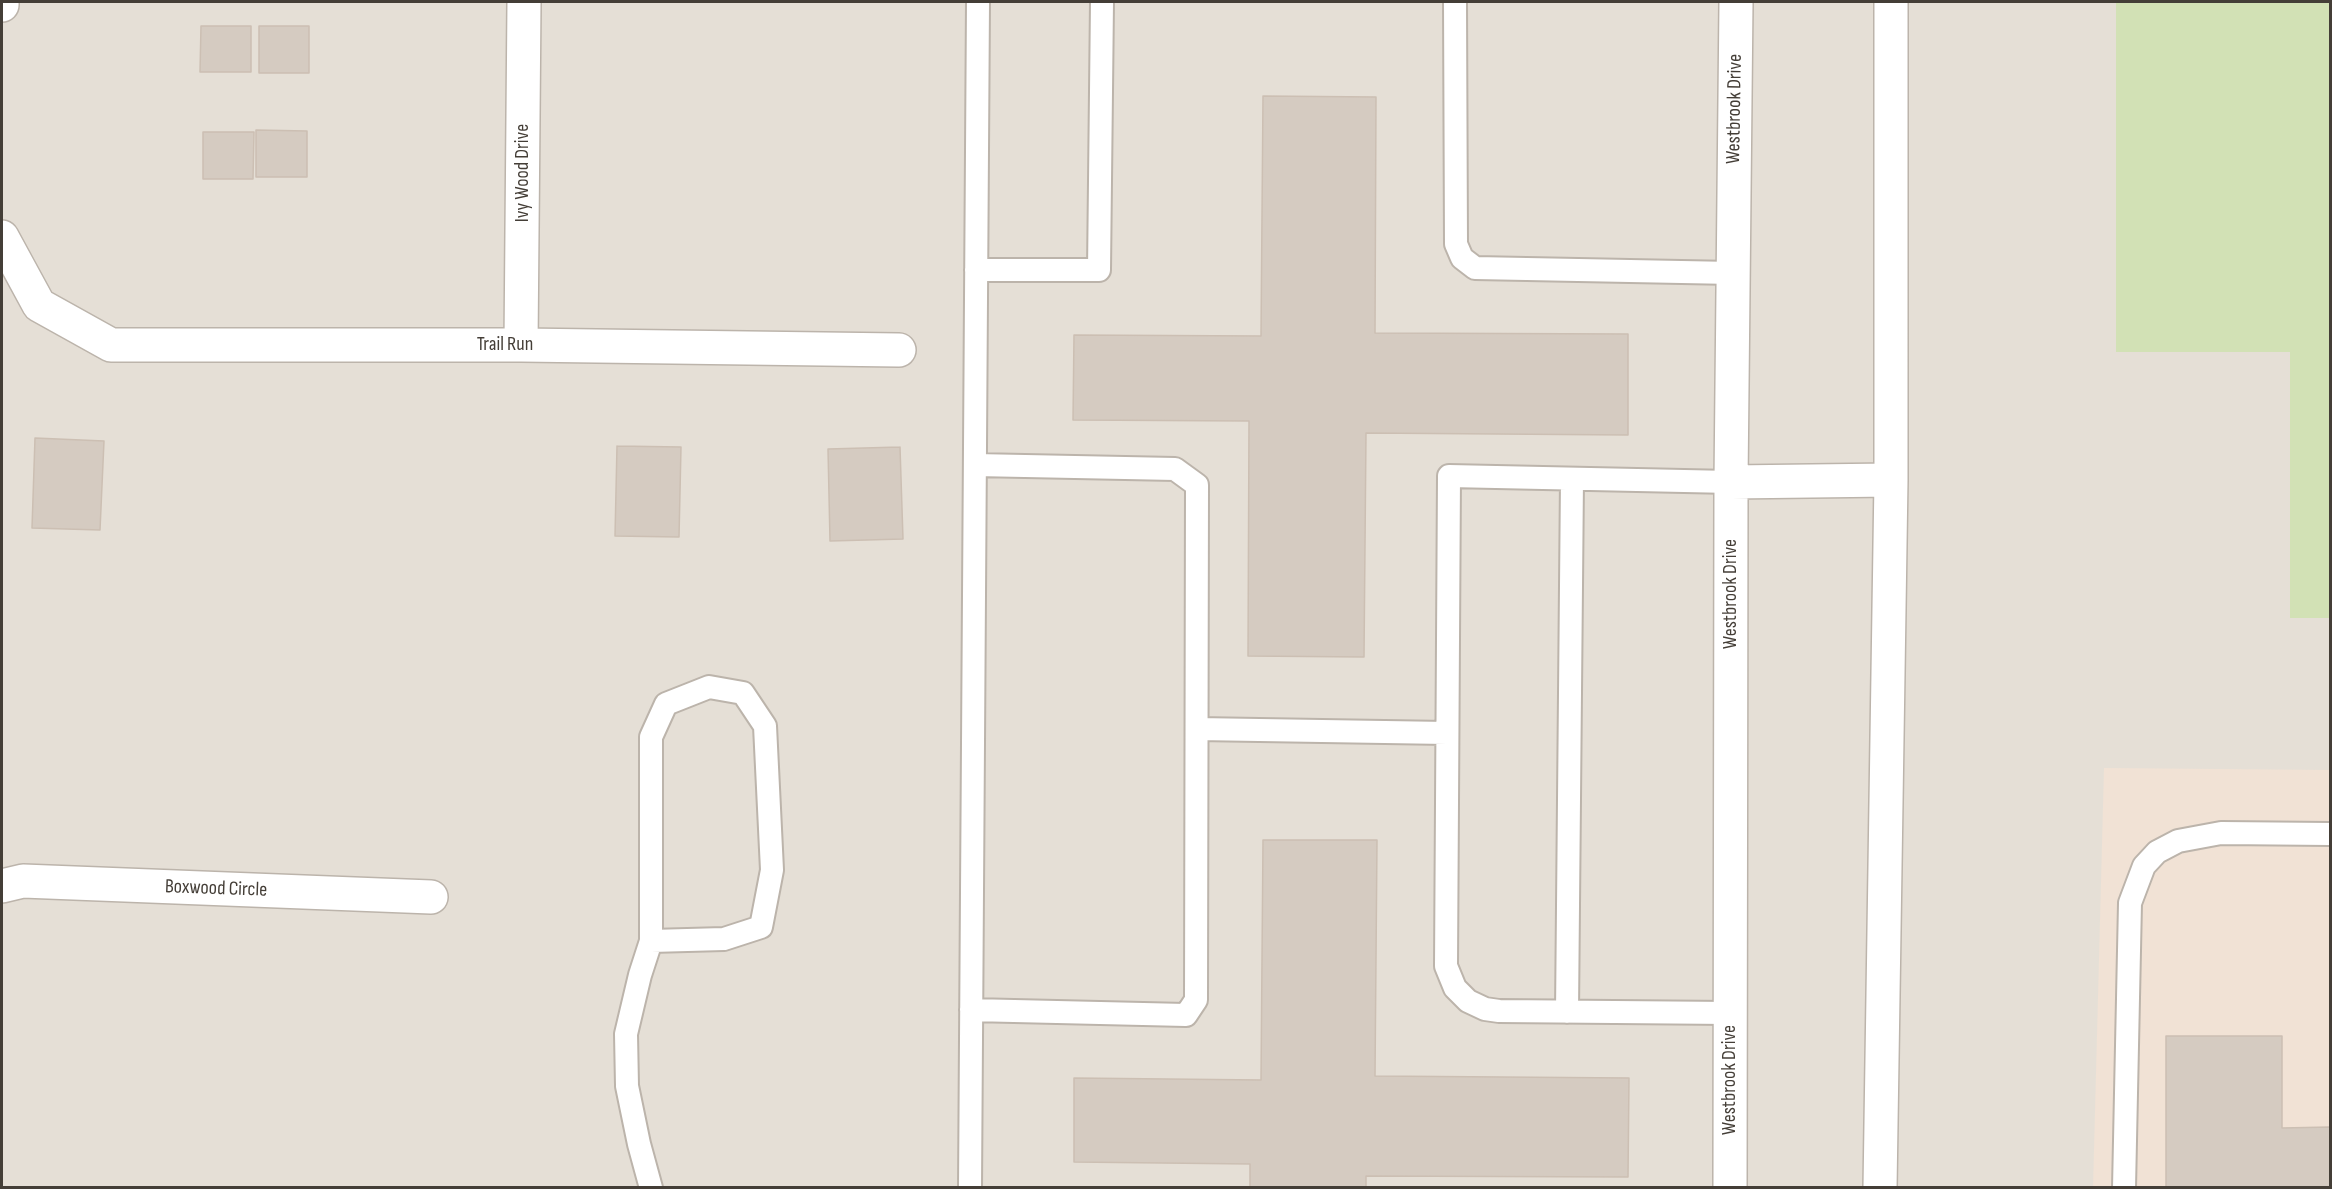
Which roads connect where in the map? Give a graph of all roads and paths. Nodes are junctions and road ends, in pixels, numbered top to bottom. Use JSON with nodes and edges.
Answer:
{"nodes":[{"id":1,"x":524,"y":2,"type":"edge"},
{"id":2,"x":978,"y":2,"type":"edge"},
{"id":3,"x":1102,"y":2,"type":"edge"},
{"id":4,"x":1455,"y":2,"type":"edge"},
{"id":5,"x":1736,"y":2,"type":"edge"},
{"id":6,"x":1891,"y":2,"type":"edge"},
{"id":7,"x":2,"y":237,"type":"edge"},
{"id":8,"x":976,"y":270,"type":"junction"},
{"id":9,"x":1733,"y":273,"type":"junction"},
{"id":10,"x":521,"y":345,"type":"junction"},
{"id":11,"x":899,"y":350,"type":"dead end"},
{"id":12,"x":975,"y":465,"type":"junction"},
{"id":13,"x":1572,"y":479,"type":"junction"},
{"id":14,"x":1891,"y":480,"type":"junction"},
{"id":15,"x":1731,"y":483,"type":"junction"},
{"id":16,"x":1197,"y":729,"type":"junction"},
{"id":17,"x":1447,"y":733,"type":"junction"},
{"id":18,"x":2331,"y":834,"type":"edge"},
{"id":19,"x":2,"y":886,"type":"edge"},
{"id":20,"x":431,"y":897,"type":"dead end"},
{"id":21,"x":651,"y":941,"type":"junction"},
{"id":22,"x":971,"y":1010,"type":"junction"},
{"id":23,"x":1567,"y":1012,"type":"junction"},
{"id":24,"x":1730,"y":1013,"type":"junction"},
{"id":25,"x":651,"y":1188,"type":"edge"},
{"id":26,"x":970,"y":1188,"type":"edge"},
{"id":27,"x":1730,"y":1188,"type":"edge"},
{"id":28,"x":1880,"y":1188,"type":"edge"},
{"id":29,"x":2124,"y":1188,"type":"edge"}],
"edges":[{"from":1,"to":10,"type":"street","name":"Ivy Wood Drive"},
{"from":2,"to":8,"type":"lane"},
{"from":3,"to":8,"type":"lane"},
{"from":4,"to":9,"type":"lane"},
{"from":5,"to":9,"type":"street","name":"Westbrook Drive"},
{"from":6,"to":14,"type":"street"},
{"from":7,"to":10,"type":"street","name":"Trail Run"},
{"from":8,"to":12,"type":"lane"},
{"from":9,"to":15,"type":"street","name":"Westbrook Drive"},
{"from":10,"to":11,"type":"street","name":"Trail Run"},
{"from":12,"to":16,"type":"lane"},
{"from":12,"to":22,"type":"lane"},
{"from":13,"to":15,"type":"lane"},
{"from":13,"to":17,"type":"lane"},
{"from":13,"to":23,"type":"lane"},
{"from":14,"to":15,"type":"street"},
{"from":14,"to":28,"type":"street"},
{"from":15,"to":24,"type":"street","name":"Westbrook Drive"},
{"from":16,"to":17,"type":"lane"},
{"from":16,"to":22,"type":"lane"},
{"from":17,"to":23,"type":"lane"},
{"from":18,"to":29,"type":"lane"},
{"from":19,"to":20,"type":"street","name":"Boxwood Circle"},
{"from":21,"to":21,"type":"lane"},
{"from":21,"to":25,"type":"lane"},
{"from":22,"to":26,"type":"lane"},
{"from":23,"to":24,"type":"lane"},
{"from":24,"to":27,"type":"street","name":"Westbrook Drive"}]}
